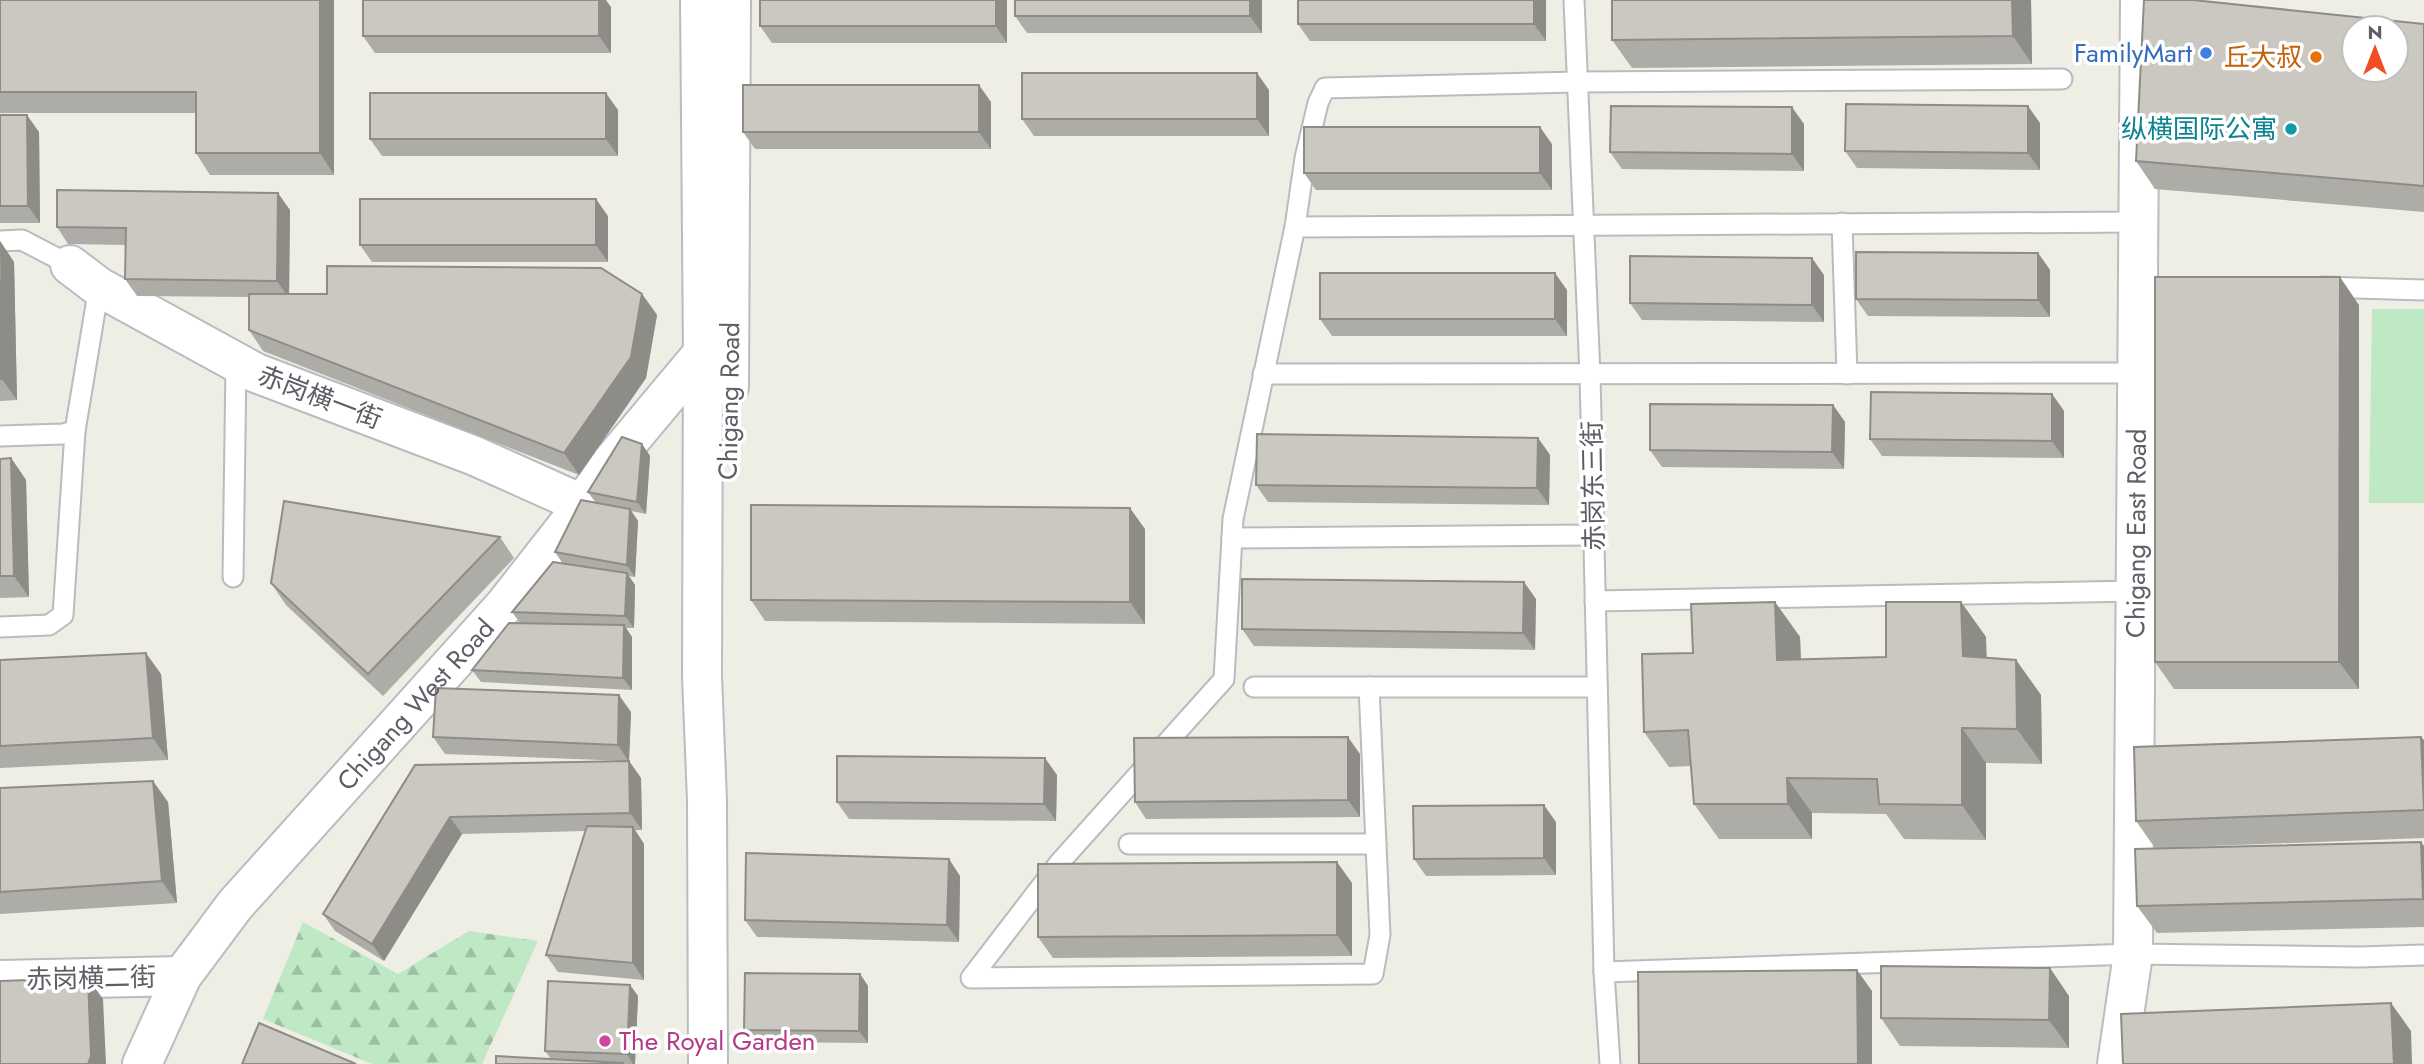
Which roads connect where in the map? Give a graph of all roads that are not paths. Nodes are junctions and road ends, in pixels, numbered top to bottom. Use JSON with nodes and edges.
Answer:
{"nodes":[{"id":1,"x":700,"y":0,"type":"edge"},
{"id":2,"x":731,"y":0,"type":"edge"},
{"id":3,"x":1574,"y":0,"type":"edge"},
{"id":4,"x":2140,"y":0,"type":"edge"},
{"id":5,"x":2062,"y":79,"type":"dead end"},
{"id":6,"x":1577,"y":82,"type":"junction"},
{"id":7,"x":2138,"y":222,"type":"junction"},
{"id":8,"x":1842,"y":223,"type":"junction"},
{"id":9,"x":1294,"y":227,"type":"junction"},
{"id":10,"x":1583,"y":227,"type":"junction"},
{"id":11,"x":0,"y":241,"type":"edge"},
{"id":12,"x":84,"y":276,"type":"junction"},
{"id":13,"x":2301,"y":287,"type":"edge"},
{"id":14,"x":2424,"y":290,"type":"edge"},
{"id":15,"x":703,"y":353,"type":"junction"},
{"id":16,"x":236,"y":363,"type":"junction"},
{"id":17,"x":2137,"y":373,"type":"junction"},
{"id":18,"x":1263,"y":374,"type":"junction"},
{"id":19,"x":1846,"y":374,"type":"junction"},
{"id":20,"x":1590,"y":375,"type":"junction"},
{"id":21,"x":75,"y":431,"type":"junction"},
{"id":22,"x":0,"y":436,"type":"edge"},
{"id":23,"x":582,"y":504,"type":"junction"},
{"id":24,"x":1594,"y":535,"type":"junction"},
{"id":25,"x":1232,"y":538,"type":"junction"},
{"id":26,"x":233,"y":577,"type":"dead end"},
{"id":27,"x":2135,"y":591,"type":"junction"},
{"id":28,"x":1595,"y":601,"type":"junction"},
{"id":29,"x":0,"y":627,"type":"edge"},
{"id":30,"x":1254,"y":687,"type":"dead end"},
{"id":31,"x":1369,"y":687,"type":"junction"},
{"id":32,"x":1597,"y":687,"type":"junction"},
{"id":33,"x":707,"y":801,"type":"junction"},
{"id":34,"x":1129,"y":844,"type":"dead end"},
{"id":35,"x":1376,"y":844,"type":"junction"},
{"id":36,"x":2133,"y":954,"type":"junction"},
{"id":37,"x":2424,"y":955,"type":"edge"},
{"id":38,"x":1604,"y":972,"type":"junction"},
{"id":39,"x":182,"y":976,"type":"junction"},
{"id":40,"x":0,"y":980,"type":"edge"},
{"id":41,"x":142,"y":1064,"type":"edge"},
{"id":42,"x":708,"y":1064,"type":"edge"},
{"id":43,"x":1610,"y":1064,"type":"edge"},
{"id":44,"x":2118,"y":1064,"type":"edge"}],
"edges":[{"from":1,"to":15,"type":"street","name":"Chigang Road"},
{"from":2,"to":33,"type":"street","name":"Chigang Road"},
{"from":3,"to":6,"type":"lane","name":"赤岗东三街"},
{"from":4,"to":7,"type":"street","name":"Chigang East Road"},
{"from":5,"to":6,"type":"lane"},
{"from":6,"to":9,"type":"lane"},
{"from":6,"to":10,"type":"lane","name":"赤岗东三街"},
{"from":7,"to":8,"type":"lane"},
{"from":7,"to":17,"type":"street","name":"Chigang East Road"},
{"from":8,"to":10,"type":"lane"},
{"from":8,"to":19,"type":"lane"},
{"from":9,"to":10,"type":"lane"},
{"from":9,"to":18,"type":"lane"},
{"from":10,"to":20,"type":"lane","name":"赤岗东三街"},
{"from":11,"to":12,"type":"lane"},
{"from":12,"to":16,"type":"street","name":"赤岗横一街"},
{"from":12,"to":21,"type":"lane"},
{"from":13,"to":14,"type":"lane"},
{"from":15,"to":23,"type":"street","name":"Chigang West Road"},
{"from":15,"to":33,"type":"street","name":"Chigang Road"},
{"from":16,"to":23,"type":"street","name":"赤岗横一街"},
{"from":16,"to":26,"type":"lane"},
{"from":17,"to":19,"type":"lane"},
{"from":17,"to":27,"type":"street","name":"Chigang East Road"},
{"from":18,"to":20,"type":"lane"},
{"from":18,"to":25,"type":"lane"},
{"from":19,"to":20,"type":"lane"},
{"from":20,"to":24,"type":"lane","name":"赤岗东三街"},
{"from":21,"to":22,"type":"lane"},
{"from":21,"to":29,"type":"lane"},
{"from":23,"to":39,"type":"street","name":"Chigang West Road"},
{"from":24,"to":25,"type":"lane"},
{"from":24,"to":28,"type":"lane","name":"赤岗东三街"},
{"from":25,"to":35,"type":"lane"},
{"from":27,"to":28,"type":"lane"},
{"from":27,"to":36,"type":"street","name":"Chigang East Road"},
{"from":28,"to":32,"type":"lane","name":"赤岗东三街"},
{"from":30,"to":31,"type":"lane"},
{"from":31,"to":32,"type":"lane"},
{"from":31,"to":35,"type":"lane"},
{"from":32,"to":38,"type":"lane","name":"赤岗东三街"},
{"from":33,"to":42,"type":"street","name":"Chigang Road"},
{"from":34,"to":35,"type":"lane"},
{"from":36,"to":37,"type":"lane"},
{"from":36,"to":38,"type":"lane"},
{"from":36,"to":44,"type":"street","name":"Chigang East Road"},
{"from":38,"to":43,"type":"lane","name":"赤岗东三街"},
{"from":39,"to":40,"type":"street","name":"赤岗横二街"},
{"from":39,"to":41,"type":"street","name":"Chigang West Road"}]}
